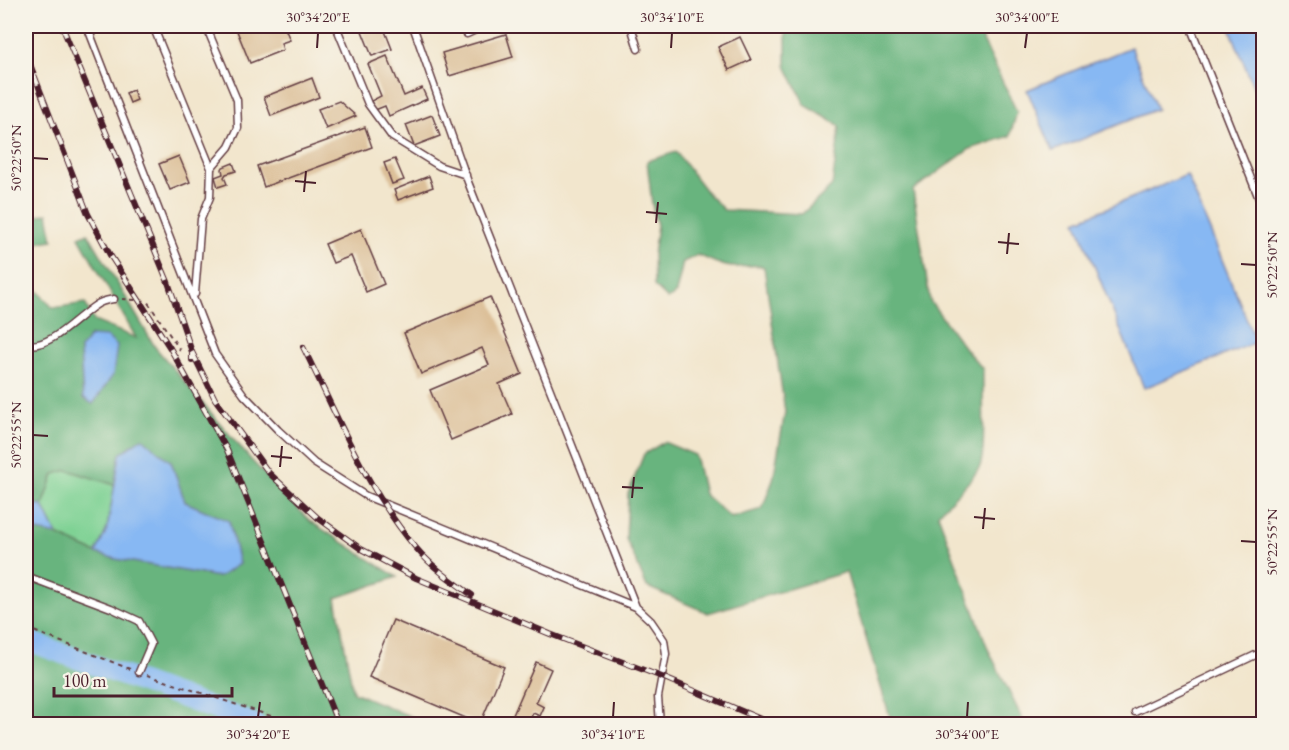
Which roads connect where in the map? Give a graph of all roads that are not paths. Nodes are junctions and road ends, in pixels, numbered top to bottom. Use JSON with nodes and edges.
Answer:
{"nodes":[{"id":1,"x":87,"y":26,"type":"edge"},
{"id":2,"x":153,"y":26,"type":"edge"},
{"id":3,"x":206,"y":26,"type":"edge"},
{"id":4,"x":336,"y":26,"type":"edge"},
{"id":5,"x":412,"y":26,"type":"edge"},
{"id":6,"x":484,"y":26,"type":"edge"},
{"id":7,"x":631,"y":26,"type":"edge"},
{"id":8,"x":1190,"y":26,"type":"edge"},
{"id":9,"x":467,"y":34,"type":"dead end"},
{"id":10,"x":639,"y":49,"type":"dead end"},
{"id":11,"x":211,"y":168,"type":"junction"},
{"id":12,"x":466,"y":175,"type":"junction"},
{"id":13,"x":1263,"y":211,"type":"edge"},
{"id":14,"x":114,"y":298,"type":"road end"},
{"id":15,"x":195,"y":298,"type":"junction"},
{"id":16,"x":26,"y":344,"type":"edge"},
{"id":17,"x":26,"y":576,"type":"edge"},
{"id":18,"x":636,"y":607,"type":"junction"},
{"id":19,"x":1263,"y":651,"type":"edge"},
{"id":20,"x":139,"y":672,"type":"road end"},
{"id":21,"x":1135,"y":712,"type":"dead end"},
{"id":22,"x":660,"y":724,"type":"edge"}],
"edges":[{"from":1,"to":15,"type":"lane"},
{"from":2,"to":11,"type":"lane"},
{"from":3,"to":11,"type":"lane"},
{"from":4,"to":12,"type":"lane"},
{"from":5,"to":12,"type":"lane"},
{"from":6,"to":9,"type":"lane"},
{"from":7,"to":10,"type":"lane"},
{"from":8,"to":13,"type":"lane"},
{"from":11,"to":15,"type":"lane"},
{"from":12,"to":18,"type":"lane"},
{"from":14,"to":16,"type":"lane"},
{"from":15,"to":18,"type":"lane"},
{"from":17,"to":20,"type":"lane"},
{"from":18,"to":22,"type":"lane"},
{"from":19,"to":21,"type":"lane"}]}
